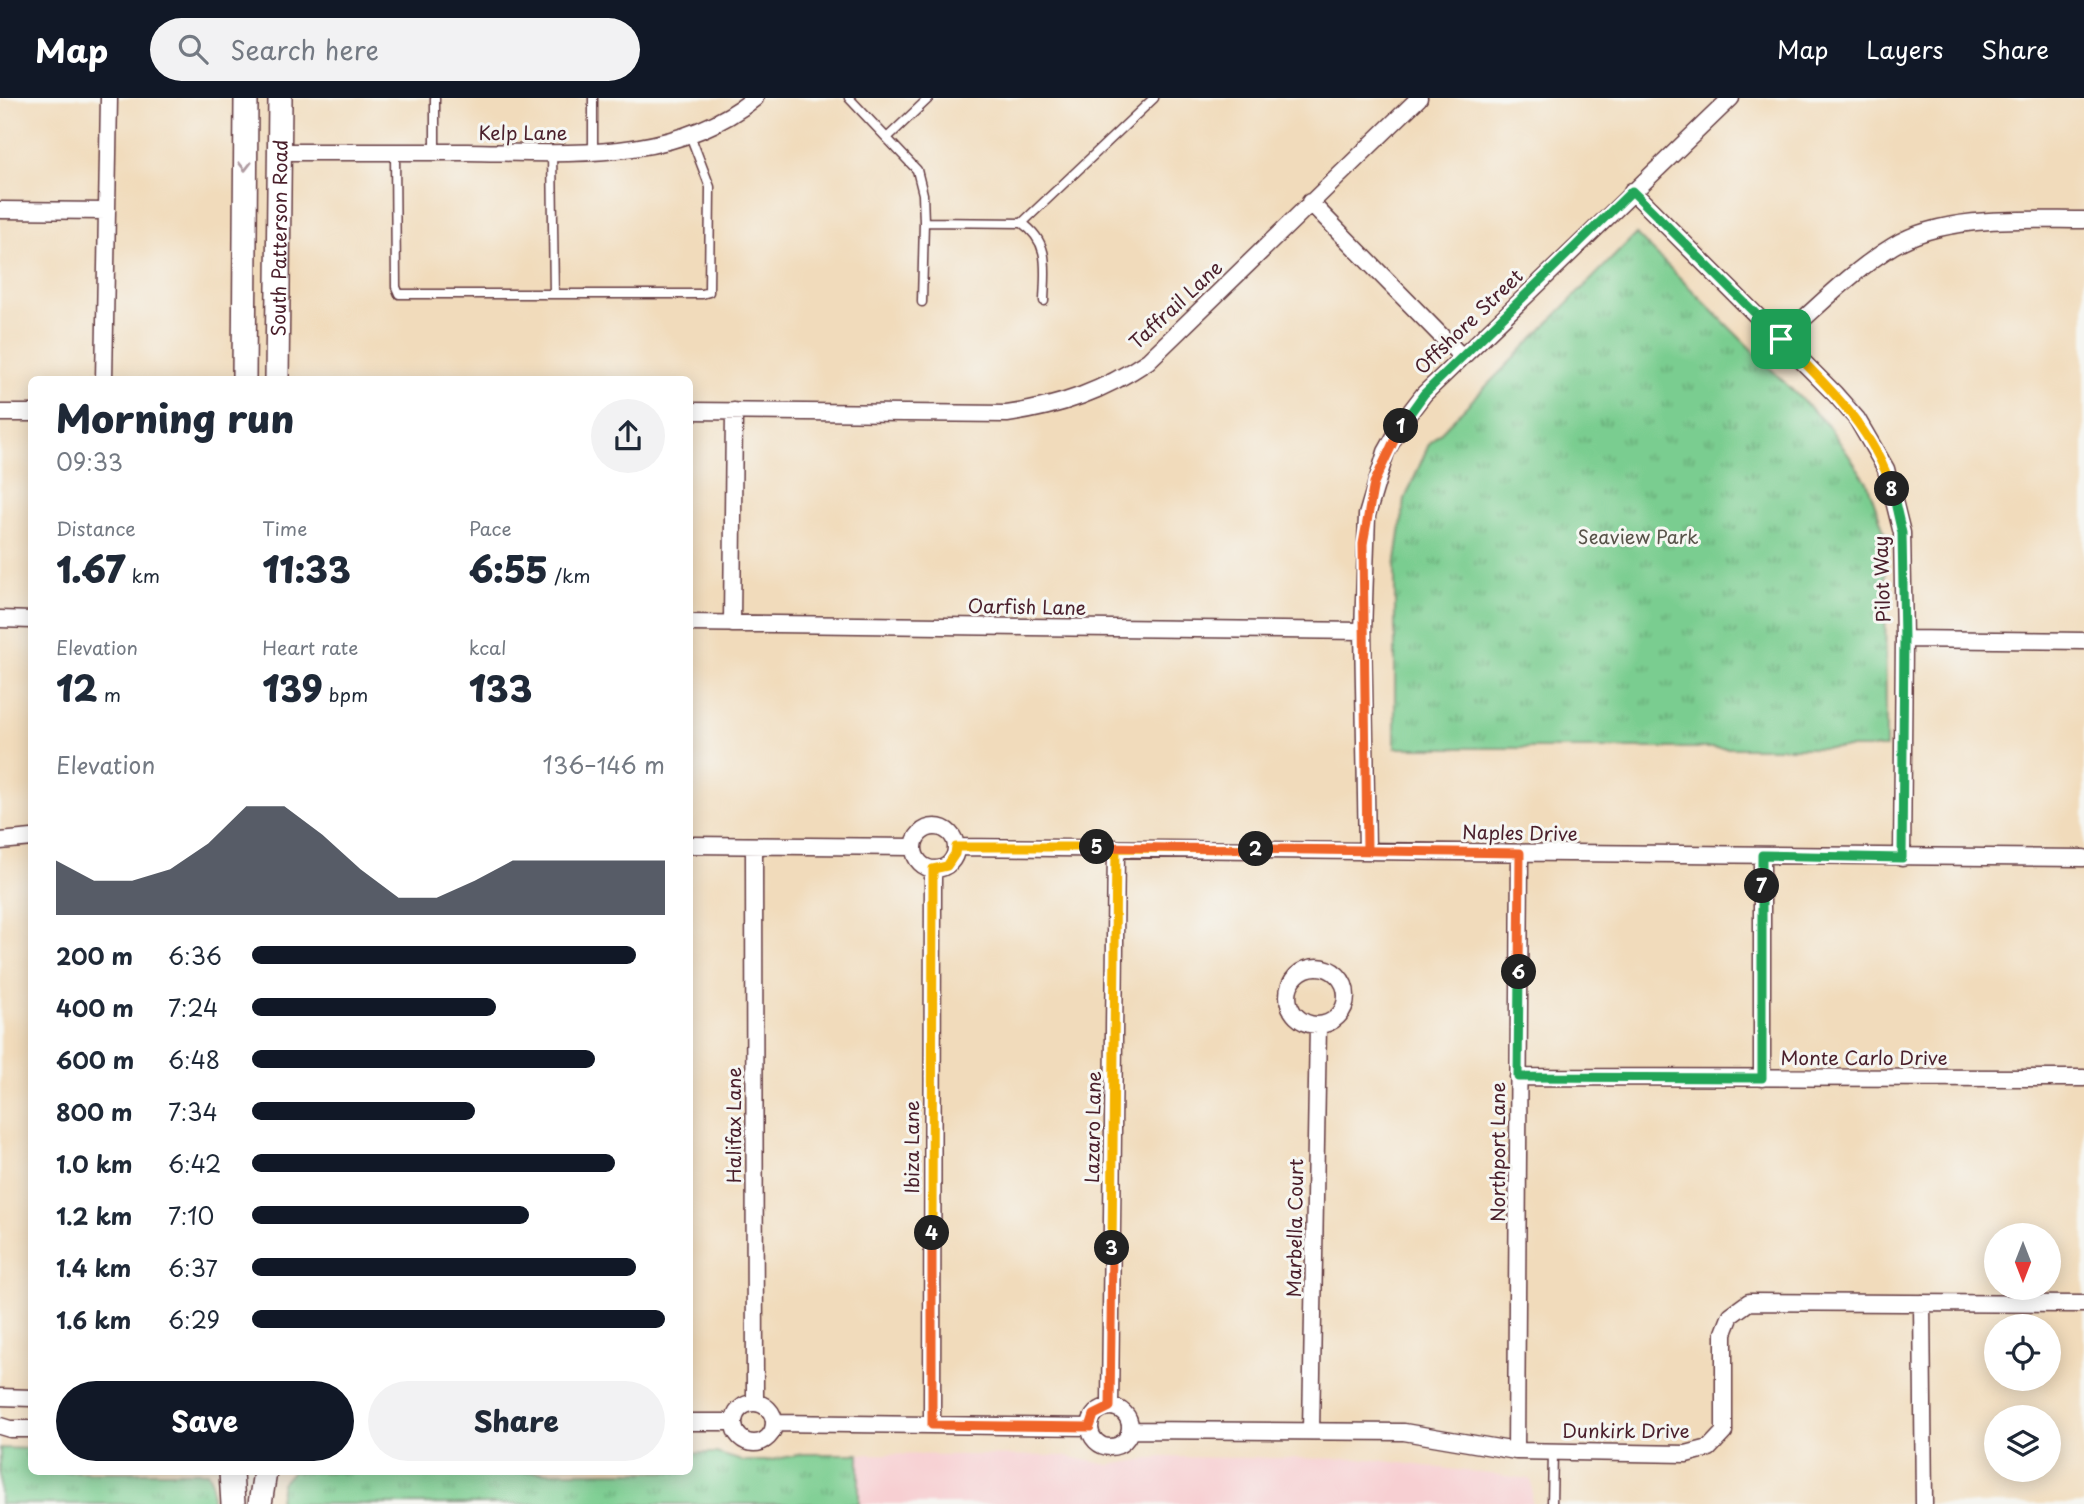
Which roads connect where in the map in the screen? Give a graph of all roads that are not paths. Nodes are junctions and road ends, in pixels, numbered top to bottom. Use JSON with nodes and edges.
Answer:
{"nodes":[{"id":1,"x":109,"y":98,"type":"edge"},
{"id":2,"x":246,"y":98,"type":"edge"},
{"id":3,"x":280,"y":98,"type":"edge"},
{"id":4,"x":435,"y":98,"type":"edge"},
{"id":5,"x":593,"y":98,"type":"edge"},
{"id":6,"x":755,"y":98,"type":"edge"},
{"id":7,"x":849,"y":98,"type":"edge"},
{"id":8,"x":929,"y":98,"type":"edge"},
{"id":9,"x":1154,"y":98,"type":"edge"},
{"id":10,"x":1419,"y":98,"type":"edge"},
{"id":11,"x":1731,"y":98,"type":"edge"},
{"id":12,"x":690,"y":135,"type":"junction"},
{"id":13,"x":888,"y":137,"type":"junction"},
{"id":14,"x":280,"y":152,"type":"junction"},
{"id":15,"x":395,"y":152,"type":"junction"},
{"id":16,"x":435,"y":152,"type":"junction"},
{"id":17,"x":593,"y":152,"type":"junction"},
{"id":18,"x":552,"y":153,"type":"junction"},
{"id":19,"x":1632,"y":191,"type":"junction"},
{"id":20,"x":1310,"y":202,"type":"junction"},
{"id":21,"x":0,"y":210,"type":"edge"},
{"id":22,"x":107,"y":211,"type":"junction"},
{"id":23,"x":2084,"y":220,"type":"edge"},
{"id":24,"x":924,"y":222,"type":"junction"},
{"id":25,"x":1022,"y":223,"type":"junction"},
{"id":26,"x":554,"y":294,"type":"junction"},
{"id":27,"x":1045,"y":301,"type":"dead end"},
{"id":28,"x":922,"y":302,"type":"dead end"},
{"id":29,"x":1781,"y":339,"type":"junction"},
{"id":30,"x":1461,"y":356,"type":"junction"},
{"id":31,"x":104,"y":376,"type":"edge"},
{"id":32,"x":244,"y":376,"type":"edge"},
{"id":33,"x":276,"y":376,"type":"edge"},
{"id":34,"x":693,"y":411,"type":"edge"},
{"id":35,"x":734,"y":411,"type":"junction"},
{"id":36,"x":0,"y":413,"type":"edge"},
{"id":37,"x":28,"y":413,"type":"edge"},
{"id":38,"x":0,"y":619,"type":"edge"},
{"id":39,"x":28,"y":620,"type":"edge"},
{"id":40,"x":693,"y":623,"type":"edge"},
{"id":41,"x":732,"y":624,"type":"junction"},
{"id":42,"x":1363,"y":631,"type":"junction"},
{"id":43,"x":1904,"y":639,"type":"junction"},
{"id":44,"x":2084,"y":641,"type":"edge"},
{"id":45,"x":28,"y":838,"type":"edge"},
{"id":46,"x":0,"y":842,"type":"edge"},
{"id":47,"x":693,"y":845,"type":"edge"},
{"id":48,"x":914,"y":847,"type":"junction"},
{"id":49,"x":956,"y":847,"type":"junction"},
{"id":50,"x":754,"y":848,"type":"junction"},
{"id":51,"x":1116,"y":848,"type":"junction"},
{"id":52,"x":1367,"y":850,"type":"junction"},
{"id":53,"x":1520,"y":853,"type":"junction"},
{"id":54,"x":1762,"y":855,"type":"junction"},
{"id":55,"x":1902,"y":858,"type":"junction"},
{"id":56,"x":2084,"y":858,"type":"edge"},
{"id":57,"x":933,"y":869,"type":"junction"},
{"id":58,"x":1318,"y":1026,"type":"dead end"},
{"id":59,"x":1518,"y":1077,"type":"junction"},
{"id":60,"x":1762,"y":1078,"type":"junction"},
{"id":61,"x":2084,"y":1078,"type":"edge"},
{"id":62,"x":1922,"y":1303,"type":"junction"},
{"id":63,"x":2084,"y":1304,"type":"edge"},
{"id":64,"x":0,"y":1397,"type":"edge"},
{"id":65,"x":28,"y":1398,"type":"edge"},
{"id":66,"x":755,"y":1403,"type":"junction"},
{"id":67,"x":1110,"y":1407,"type":"junction"},
{"id":68,"x":693,"y":1422,"type":"edge"},
{"id":69,"x":734,"y":1422,"type":"junction"},
{"id":70,"x":774,"y":1423,"type":"junction"},
{"id":71,"x":932,"y":1425,"type":"junction"},
{"id":72,"x":0,"y":1426,"type":"edge"},
{"id":73,"x":1090,"y":1427,"type":"junction"},
{"id":74,"x":28,"y":1429,"type":"edge"},
{"id":75,"x":1130,"y":1430,"type":"junction"},
{"id":76,"x":1311,"y":1431,"type":"junction"},
{"id":77,"x":1516,"y":1451,"type":"junction"},
{"id":78,"x":1553,"y":1452,"type":"junction"},
{"id":79,"x":231,"y":1475,"type":"edge"},
{"id":80,"x":265,"y":1475,"type":"edge"},
{"id":81,"x":233,"y":1504,"type":"edge"},
{"id":82,"x":260,"y":1504,"type":"edge"},
{"id":83,"x":1552,"y":1504,"type":"edge"},
{"id":84,"x":1924,"y":1504,"type":"edge"}],
"edges":[{"from":1,"to":22,"type":"street"},
{"from":2,"to":32,"type":"street","name":"South Patterson Road","one_way":true},
{"from":3,"to":14,"type":"street","name":"South Patterson Road"},
{"from":4,"to":16,"type":"lane"},
{"from":5,"to":17,"type":"lane"},
{"from":6,"to":12,"type":"street","name":"Kelp Lane"},
{"from":7,"to":13,"type":"lane"},
{"from":8,"to":13,"type":"lane"},
{"from":9,"to":25,"type":"lane"},
{"from":10,"to":20,"type":"street","name":"Taffrail Lane"},
{"from":11,"to":19,"type":"street","name":"Offshore Street"},
{"from":12,"to":17,"type":"street","name":"Kelp Lane"},
{"from":12,"to":26,"type":"lane"},
{"from":13,"to":24,"type":"lane"},
{"from":14,"to":15,"type":"street","name":"Kelp Lane"},
{"from":14,"to":33,"type":"street","name":"South Patterson Road"},
{"from":15,"to":16,"type":"street","name":"Kelp Lane"},
{"from":15,"to":26,"type":"lane"},
{"from":16,"to":18,"type":"street","name":"Kelp Lane"},
{"from":17,"to":18,"type":"street","name":"Kelp Lane"},
{"from":18,"to":26,"type":"lane"},
{"from":19,"to":29,"type":"street","name":"Pilot Way"},
{"from":19,"to":30,"type":"street","name":"Offshore Street"},
{"from":20,"to":30,"type":"street"},
{"from":20,"to":35,"type":"street","name":"Taffrail Lane"},
{"from":21,"to":22,"type":"street"},
{"from":22,"to":31,"type":"street"},
{"from":23,"to":29,"type":"street"},
{"from":24,"to":25,"type":"lane"},
{"from":24,"to":28,"type":"lane"},
{"from":25,"to":27,"type":"lane"},
{"from":29,"to":43,"type":"street","name":"Pilot Way"},
{"from":30,"to":42,"type":"street","name":"Offshore Street"},
{"from":34,"to":35,"type":"street","name":"Taffrail Lane"},
{"from":35,"to":41,"type":"street"},
{"from":36,"to":37,"type":"street"},
{"from":38,"to":39,"type":"street"},
{"from":40,"to":41,"type":"street","name":"Oarfish Lane"},
{"from":41,"to":42,"type":"street","name":"Oarfish Lane"},
{"from":42,"to":52,"type":"street","name":"Offshore Street"},
{"from":43,"to":44,"type":"street"},
{"from":43,"to":55,"type":"street","name":"Pilot Way"},
{"from":45,"to":46,"type":"street"},
{"from":47,"to":50,"type":"street"},
{"from":48,"to":49,"type":"street"},
{"from":48,"to":50,"type":"street"},
{"from":48,"to":57,"type":"street"},
{"from":49,"to":51,"type":"street","name":"Naples Drive"},
{"from":49,"to":57,"type":"street"},
{"from":50,"to":66,"type":"street","name":"Halifax Lane"},
{"from":51,"to":52,"type":"street","name":"Naples Drive"},
{"from":51,"to":67,"type":"street","name":"Lazaro Lane"},
{"from":52,"to":53,"type":"street","name":"Naples Drive"},
{"from":53,"to":54,"type":"street","name":"Naples Drive"},
{"from":53,"to":59,"type":"street","name":"Northport Lane"},
{"from":54,"to":55,"type":"street","name":"Naples Drive"},
{"from":54,"to":60,"type":"street"},
{"from":55,"to":56,"type":"street","name":"Naples Drive"},
{"from":57,"to":71,"type":"street","name":"Ibiza Lane"},
{"from":58,"to":76,"type":"street","name":"Marbella Court"},
{"from":59,"to":60,"type":"street","name":"Monte Carlo Drive"},
{"from":59,"to":77,"type":"street","name":"Northport Lane"},
{"from":60,"to":61,"type":"street","name":"Monte Carlo Drive"},
{"from":62,"to":63,"type":"street","name":"Dunkirk Drive"},
{"from":62,"to":78,"type":"street","name":"Dunkirk Drive"},
{"from":62,"to":84,"type":"street"},
{"from":64,"to":65,"type":"street"},
{"from":66,"to":69,"type":"street"},
{"from":66,"to":70,"type":"street"},
{"from":67,"to":73,"type":"street"},
{"from":67,"to":75,"type":"street"},
{"from":68,"to":69,"type":"street"},
{"from":69,"to":70,"type":"street"},
{"from":70,"to":71,"type":"street"},
{"from":71,"to":73,"type":"street"},
{"from":72,"to":74,"type":"street"},
{"from":73,"to":75,"type":"street"},
{"from":75,"to":76,"type":"street","name":"Dunkirk Drive"},
{"from":76,"to":77,"type":"street","name":"Dunkirk Drive"},
{"from":77,"to":78,"type":"street","name":"Dunkirk Drive"},
{"from":78,"to":83,"type":"lane"},
{"from":79,"to":81,"type":"street"},
{"from":80,"to":82,"type":"street"}]}
